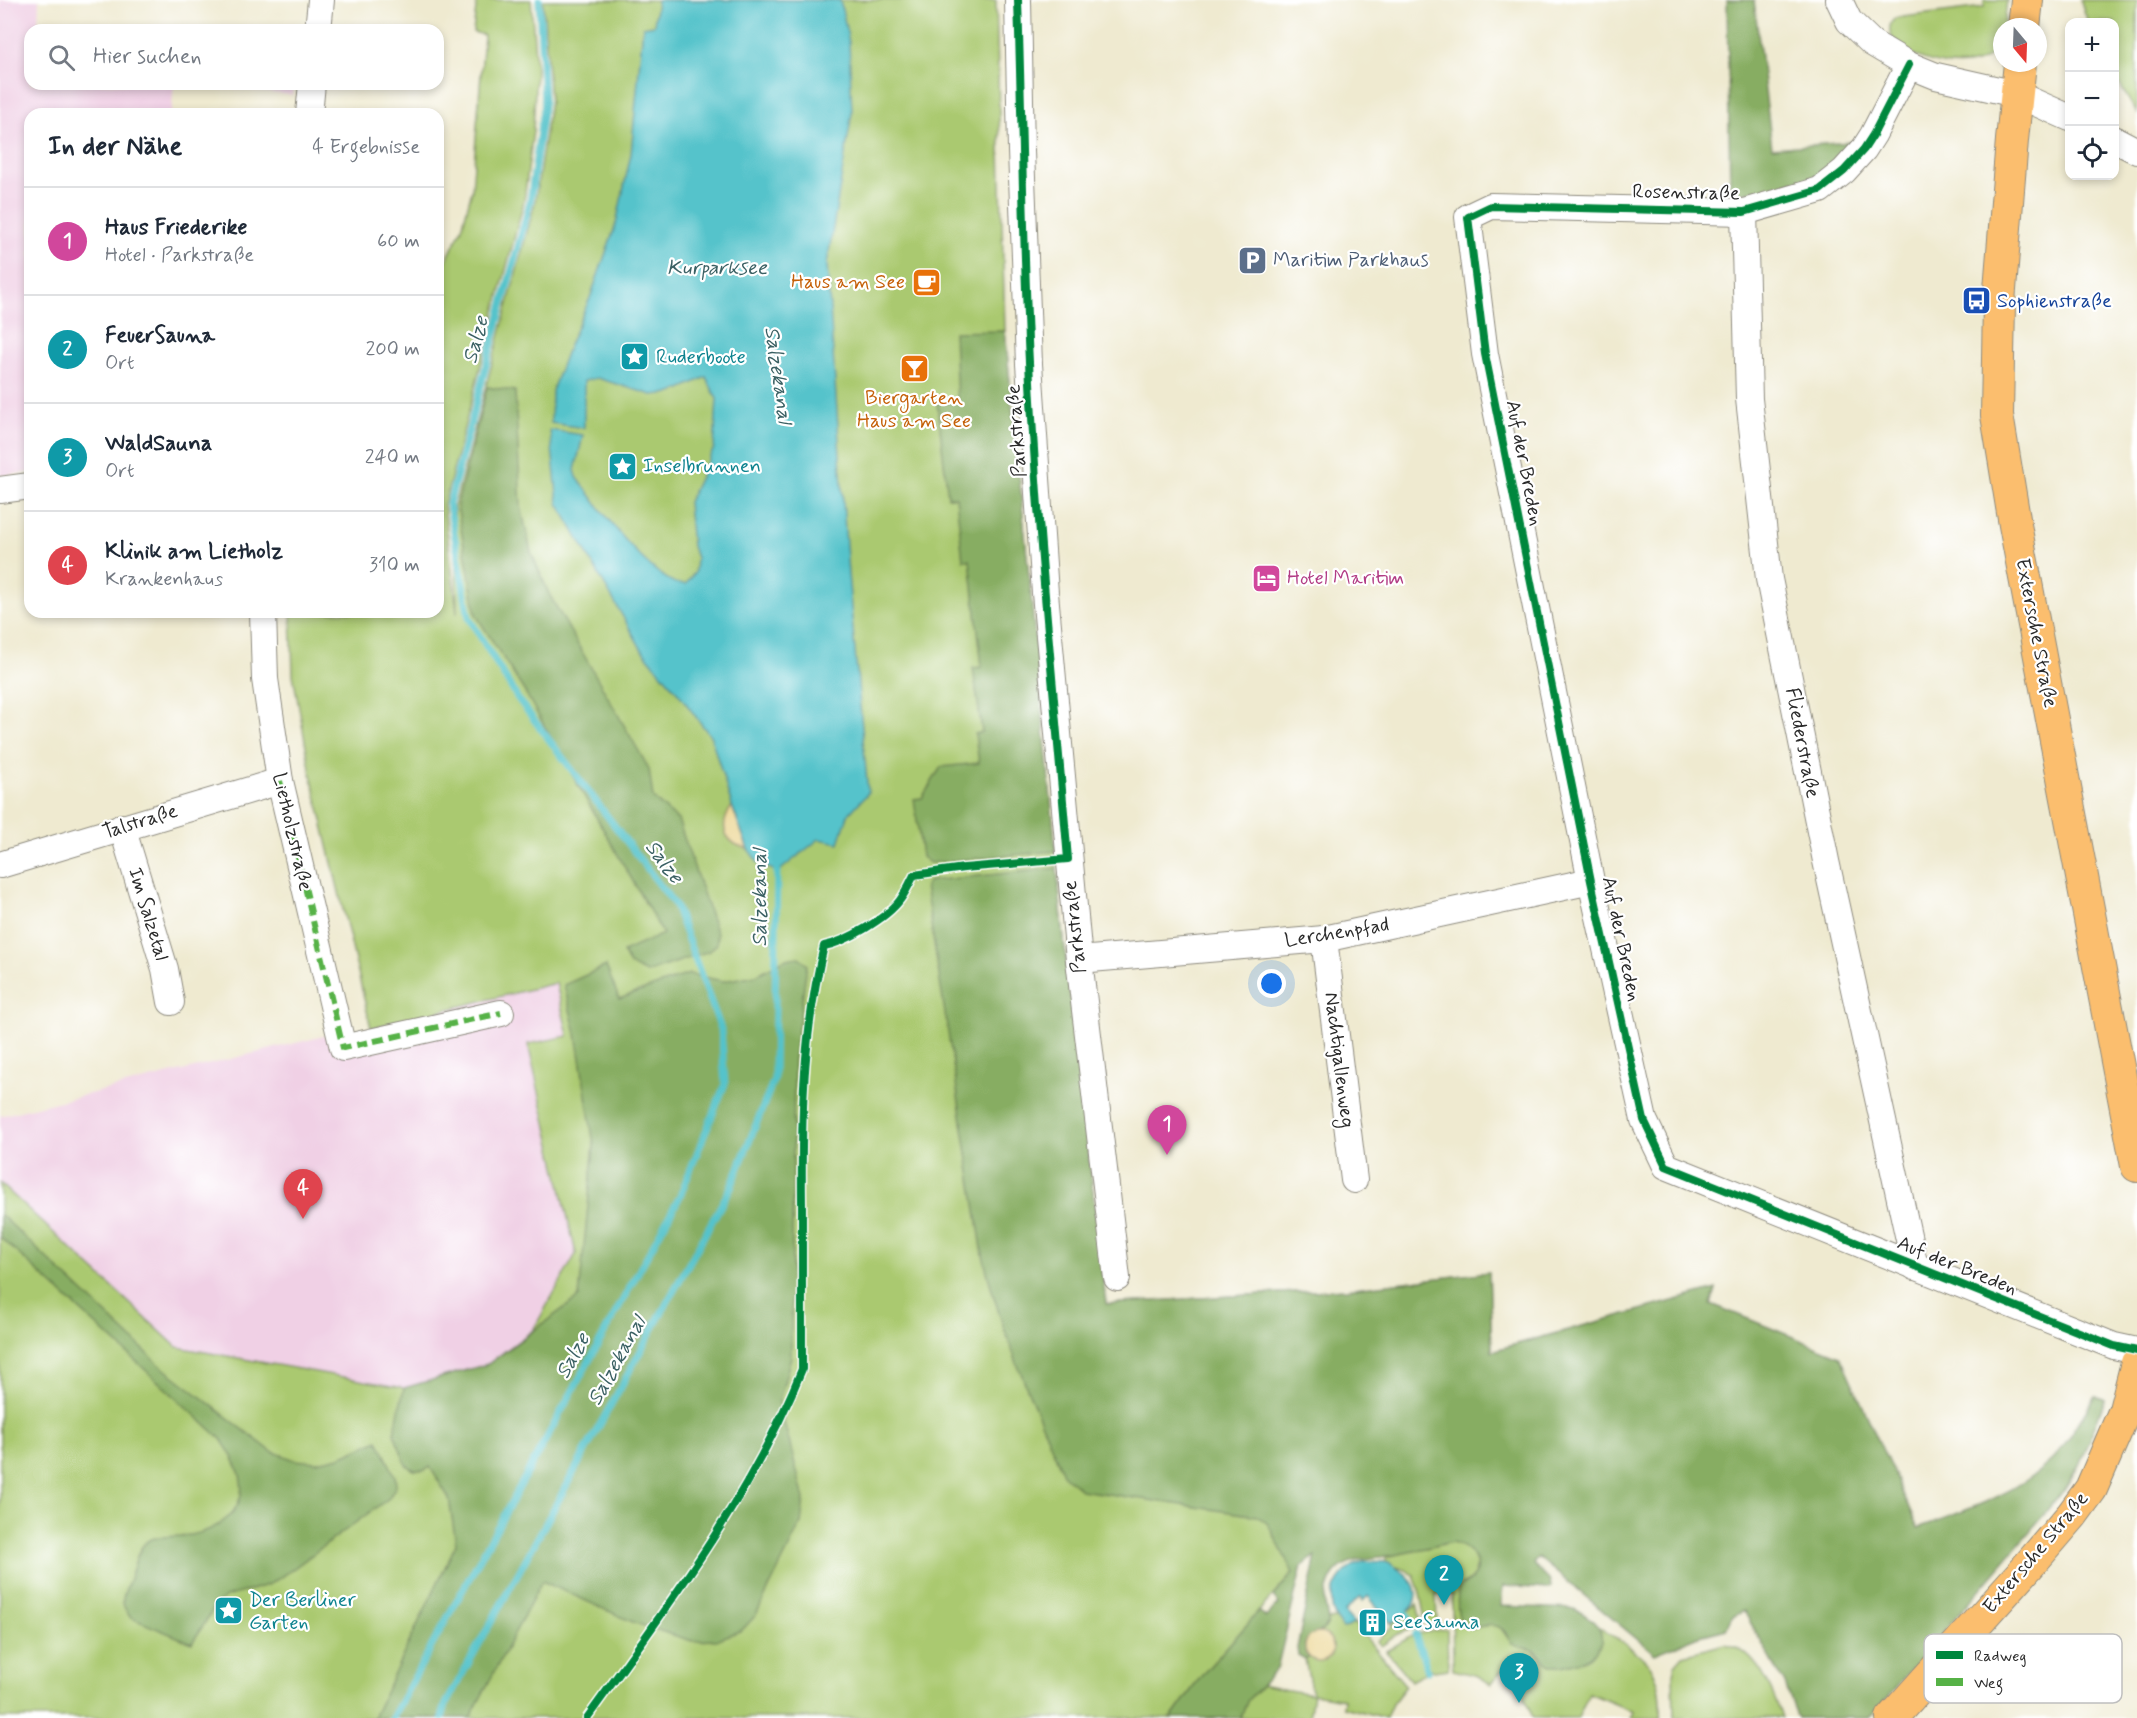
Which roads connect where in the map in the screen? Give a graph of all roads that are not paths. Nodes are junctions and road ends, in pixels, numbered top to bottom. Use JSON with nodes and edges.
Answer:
{"nodes":[{"id":1,"x":321,"y":0,"type":"edge"},
{"id":2,"x":1018,"y":0,"type":"edge"},
{"id":3,"x":1839,"y":0,"type":"edge"},
{"id":4,"x":2027,"y":0,"type":"edge"},
{"id":5,"x":2025,"y":18,"type":"edge"},
{"id":6,"x":319,"y":24,"type":"edge"},
{"id":7,"x":1909,"y":65,"type":"junction"},
{"id":8,"x":2019,"y":72,"type":"edge"},
{"id":9,"x":311,"y":90,"type":"edge"},
{"id":10,"x":2016,"y":94,"type":"junction"},
{"id":11,"x":310,"y":108,"type":"edge"},
{"id":12,"x":2065,"y":116,"type":"edge"},
{"id":13,"x":2119,"y":141,"type":"edge"},
{"id":14,"x":2137,"y":150,"type":"edge"},
{"id":15,"x":1744,"y":212,"type":"junction"},
{"id":16,"x":1468,"y":217,"type":"joint"},
{"id":17,"x":24,"y":487,"type":"edge"},
{"id":18,"x":0,"y":490,"type":"edge"},
{"id":19,"x":263,"y":618,"type":"edge"},
{"id":20,"x":279,"y":781,"type":"junction"},
{"id":21,"x":122,"y":827,"type":"junction"},
{"id":22,"x":0,"y":865,"type":"edge"},
{"id":23,"x":1591,"y":881,"type":"junction"},
{"id":24,"x":1324,"y":939,"type":"junction"},
{"id":25,"x":1079,"y":960,"type":"junction"},
{"id":26,"x":171,"y":1002,"type":"dead end"},
{"id":27,"x":501,"y":1013,"type":"dead end"},
{"id":28,"x":2137,"y":1166,"type":"edge"},
{"id":29,"x":1354,"y":1180,"type":"dead end"},
{"id":30,"x":1915,"y":1267,"type":"junction"},
{"id":31,"x":1117,"y":1278,"type":"dead end"},
{"id":32,"x":2137,"y":1351,"type":"edge"},
{"id":33,"x":2137,"y":1363,"type":"edge"},
{"id":34,"x":1967,"y":1634,"type":"edge"},
{"id":35,"x":1924,"y":1682,"type":"edge"},
{"id":36,"x":1892,"y":1718,"type":"edge"}],
"edges":[{"from":1,"to":6,"type":"street"},
{"from":2,"to":25,"type":"street","name":"Parkstraße"},
{"from":3,"to":7,"type":"street"},
{"from":4,"to":5,"type":"main road"},
{"from":7,"to":10,"type":"street"},
{"from":7,"to":15,"type":"street","name":"Rosenstraße"},
{"from":8,"to":10,"type":"main road","name":"Extersche Straße"},
{"from":9,"to":11,"type":"street"},
{"from":10,"to":12,"type":"street"},
{"from":10,"to":28,"type":"main road","name":"Extersche Straße"},
{"from":13,"to":14,"type":"street"},
{"from":15,"to":16,"type":"street","name":"Rosenstraße"},
{"from":15,"to":30,"type":"street","name":"Fliederstraße"},
{"from":16,"to":23,"type":"street","name":"Auf der Breden"},
{"from":17,"to":18,"type":"street"},
{"from":19,"to":20,"type":"street","name":"Lietholzstraße"},
{"from":20,"to":21,"type":"street","name":"Talstraße"},
{"from":20,"to":27,"type":"street","name":"Lietholzstraße"},
{"from":21,"to":22,"type":"street","name":"Talstraße"},
{"from":21,"to":26,"type":"street","name":"Im Salzetal"},
{"from":23,"to":24,"type":"street","name":"Lerchenpfad"},
{"from":23,"to":30,"type":"street","name":"Auf der Breden"},
{"from":24,"to":25,"type":"street","name":"Lerchenpfad"},
{"from":24,"to":29,"type":"street","name":"Nachtigallenweg"},
{"from":25,"to":31,"type":"street","name":"Parkstraße"},
{"from":30,"to":32,"type":"street","name":"Auf der Breden"},
{"from":33,"to":34,"type":"main road","name":"Extersche Straße"},
{"from":35,"to":36,"type":"main road","name":"Extersche Straße"}]}
